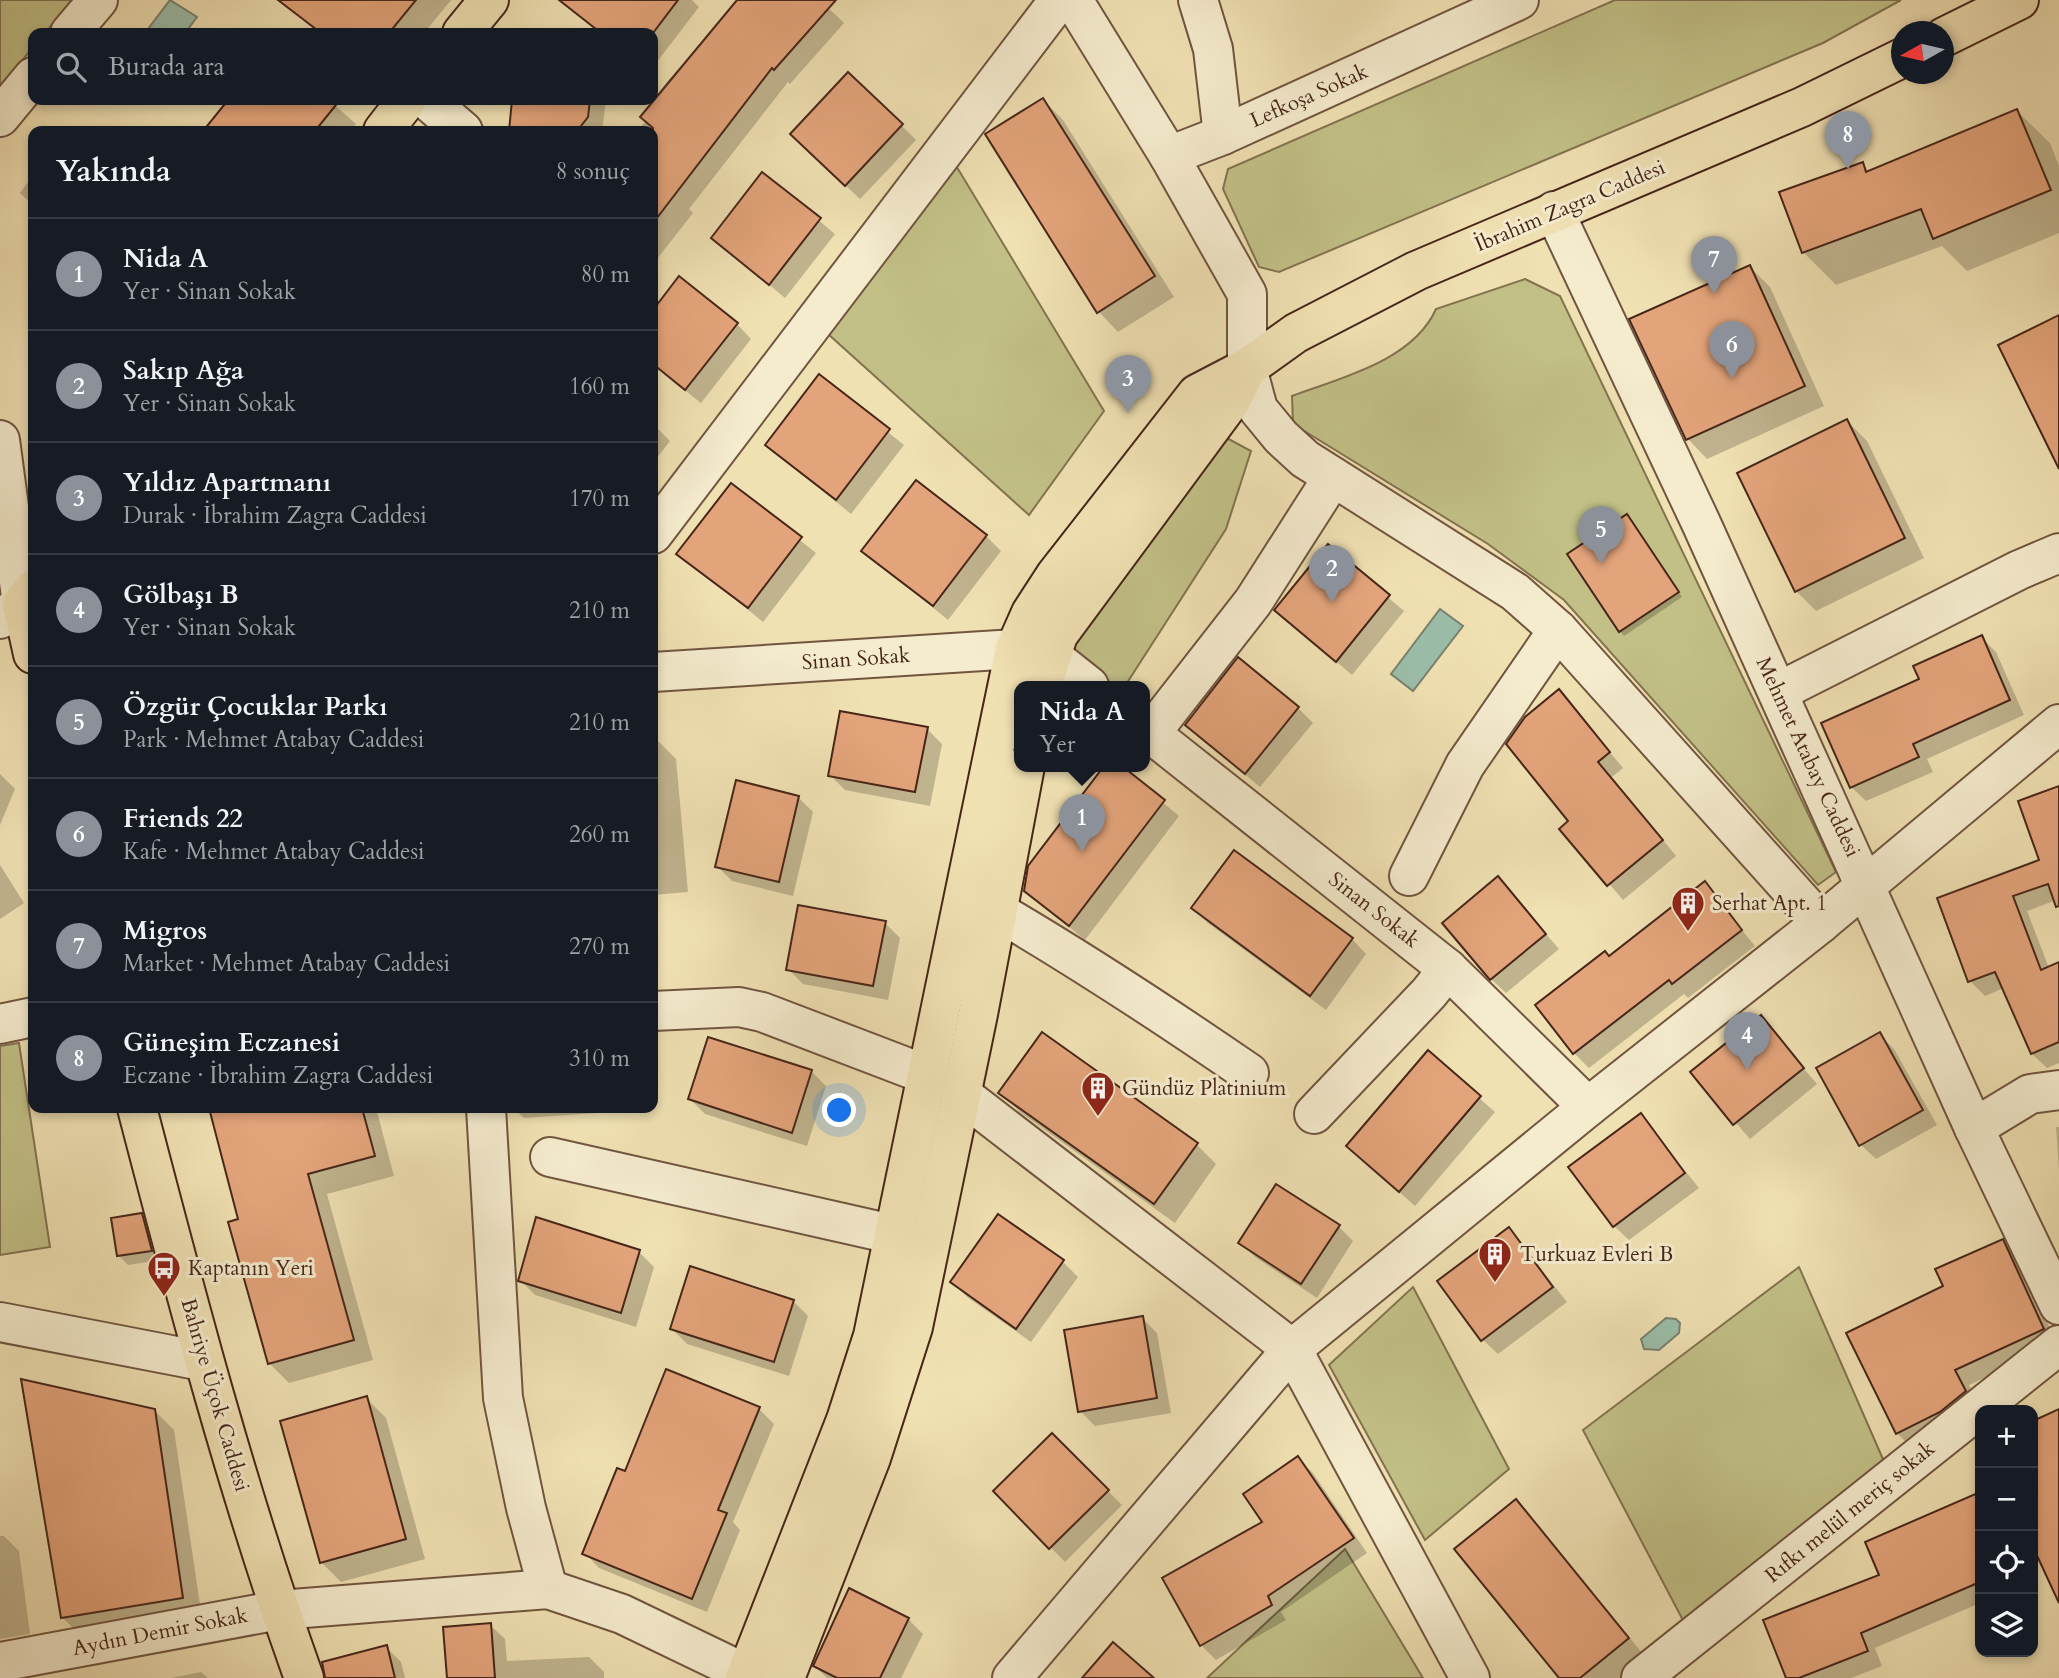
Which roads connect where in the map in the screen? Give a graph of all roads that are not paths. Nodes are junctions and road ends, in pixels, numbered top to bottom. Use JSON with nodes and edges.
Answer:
{"nodes":[{"id":1,"x":99,"y":0,"type":"edge"},
{"id":2,"x":489,"y":0,"type":"edge"},
{"id":3,"x":1059,"y":0,"type":"edge"},
{"id":4,"x":1073,"y":0,"type":"edge"},
{"id":5,"x":1198,"y":0,"type":"edge"},
{"id":6,"x":1519,"y":0,"type":"edge"},
{"id":7,"x":2019,"y":0,"type":"edge"},
{"id":8,"x":75,"y":28,"type":"edge"},
{"id":9,"x":466,"y":28,"type":"edge"},
{"id":10,"x":1954,"y":32,"type":"edge"},
{"id":11,"x":1891,"y":63,"type":"edge"},
{"id":12,"x":28,"y":83,"type":"edge"},
{"id":13,"x":403,"y":105,"type":"edge"},
{"id":14,"x":434,"y":105,"type":"edge"},
{"id":15,"x":0,"y":117,"type":"edge"},
{"id":16,"x":387,"y":126,"type":"edge"},
{"id":17,"x":457,"y":126,"type":"edge"},
{"id":18,"x":1223,"y":135,"type":"junction"},
{"id":19,"x":1169,"y":156,"type":"junction"},
{"id":20,"x":1554,"y":211,"type":"junction"},
{"id":21,"x":1247,"y":368,"type":"junction"},
{"id":22,"x":0,"y":440,"type":"edge"},
{"id":23,"x":1333,"y":477,"type":"junction"},
{"id":24,"x":658,"y":527,"type":"edge"},
{"id":25,"x":2059,"y":554,"type":"edge"},
{"id":26,"x":19,"y":604,"type":"edge"},
{"id":27,"x":1558,"y":630,"type":"junction"},
{"id":28,"x":28,"y":636,"type":"edge"},
{"id":29,"x":1036,"y":663,"type":"edge"},
{"id":30,"x":658,"y":672,"type":"edge"},
{"id":31,"x":1031,"y":681,"type":"edge"},
{"id":32,"x":1077,"y":681,"type":"edge"},
{"id":33,"x":1778,"y":692,"type":"junction"},
{"id":34,"x":2059,"y":724,"type":"edge"},
{"id":35,"x":1150,"y":730,"type":"edge"},
{"id":36,"x":1150,"y":734,"type":"edge"},
{"id":37,"x":1014,"y":746,"type":"edge"},
{"id":38,"x":1023,"y":772,"type":"edge"},
{"id":39,"x":1409,"y":876,"type":"dead end"},
{"id":40,"x":1867,"y":886,"type":"junction"},
{"id":41,"x":997,"y":911,"type":"junction"},
{"id":42,"x":1821,"y":923,"type":"junction"},
{"id":43,"x":1447,"y":969,"type":"junction"},
{"id":44,"x":658,"y":1011,"type":"edge"},
{"id":45,"x":28,"y":1018,"type":"edge"},
{"id":46,"x":0,"y":1024,"type":"edge"},
{"id":47,"x":1248,"y":1073,"type":"dead end"},
{"id":48,"x":927,"y":1075,"type":"junction"},
{"id":49,"x":2059,"y":1090,"type":"edge"},
{"id":50,"x":961,"y":1094,"type":"junction"},
{"id":51,"x":1588,"y":1107,"type":"junction"},
{"id":52,"x":138,"y":1113,"type":"edge"},
{"id":53,"x":485,"y":1113,"type":"edge"},
{"id":54,"x":1314,"y":1114,"type":"dead end"},
{"id":55,"x":1974,"y":1128,"type":"junction"},
{"id":56,"x":550,"y":1157,"type":"dead end"},
{"id":57,"x":896,"y":1235,"type":"junction"},
{"id":58,"x":2059,"y":1305,"type":"edge"},
{"id":59,"x":0,"y":1322,"type":"edge"},
{"id":60,"x":2059,"y":1345,"type":"edge"},
{"id":61,"x":1292,"y":1349,"type":"junction"},
{"id":62,"x":202,"y":1361,"type":"junction"},
{"id":63,"x":548,"y":1590,"type":"junction"},
{"id":64,"x":279,"y":1610,"type":"junction"},
{"id":65,"x":0,"y":1662,"type":"edge"},
{"id":66,"x":749,"y":1676,"type":"edge"},
{"id":67,"x":304,"y":1678,"type":"edge"},
{"id":68,"x":785,"y":1678,"type":"edge"},
{"id":69,"x":1012,"y":1678,"type":"edge"},
{"id":70,"x":1470,"y":1678,"type":"edge"},
{"id":71,"x":1641,"y":1678,"type":"edge"}],
"edges":[{"from":1,"to":8,"type":"street"},
{"from":2,"to":9,"type":"main road"},
{"from":3,"to":24,"type":"street"},
{"from":4,"to":19,"type":"street"},
{"from":5,"to":18,"type":"street","name":"Lefkoşa Sokak"},
{"from":6,"to":18,"type":"street","name":"Lefkoşa Sokak"},
{"from":7,"to":10,"type":"main road"},
{"from":11,"to":20,"type":"main road","name":"İbrahim Zagra Caddesi"},
{"from":12,"to":15,"type":"street"},
{"from":13,"to":16,"type":"main road"},
{"from":14,"to":17,"type":"street"},
{"from":18,"to":19,"type":"street"},
{"from":19,"to":21,"type":"street"},
{"from":20,"to":21,"type":"main road","name":"İbrahim Zagra Caddesi"},
{"from":20,"to":33,"type":"street","name":"Mehmet Atabay Caddesi"},
{"from":21,"to":23,"type":"street"},
{"from":21,"to":29,"type":"main road","name":"İbrahim Zagra Caddesi"},
{"from":22,"to":26,"type":"street"},
{"from":23,"to":27,"type":"street"},
{"from":23,"to":35,"type":"street"},
{"from":25,"to":33,"type":"street"},
{"from":26,"to":28,"type":"main road"},
{"from":27,"to":39,"type":"street"},
{"from":27,"to":42,"type":"street"},
{"from":29,"to":30,"type":"street","name":"Sinan Sokak"},
{"from":29,"to":31,"type":"main road","name":"İbrahim Zagra Caddesi"},
{"from":29,"to":32,"type":"street"},
{"from":33,"to":40,"type":"street","name":"Mehmet Atabay Caddesi"},
{"from":34,"to":40,"type":"street"},
{"from":36,"to":43,"type":"street","name":"Sinan Sokak"},
{"from":37,"to":48,"type":"main road","name":"İbrahim Zagra Caddesi"},
{"from":38,"to":41,"type":"main road"},
{"from":40,"to":42,"type":"street"},
{"from":40,"to":55,"type":"street","name":"Mehmet Atabay Caddesi"},
{"from":41,"to":47,"type":"street"},
{"from":41,"to":50,"type":"main road"},
{"from":42,"to":51,"type":"street"},
{"from":43,"to":51,"type":"street","name":"Sinan Sokak"},
{"from":43,"to":54,"type":"street"},
{"from":44,"to":48,"type":"street"},
{"from":45,"to":46,"type":"street"},
{"from":48,"to":57,"type":"main road","name":"İbrahim Zagra Caddesi"},
{"from":49,"to":55,"type":"street"},
{"from":50,"to":61,"type":"street"},
{"from":50,"to":68,"type":"main road"},
{"from":51,"to":61,"type":"street"},
{"from":52,"to":62,"type":"main road","name":"Bahriye Üçok Caddesi"},
{"from":53,"to":63,"type":"street"},
{"from":55,"to":58,"type":"street","name":"Mehmet Atabay Caddesi"},
{"from":56,"to":57,"type":"street"},
{"from":57,"to":66,"type":"main road","name":"İbrahim Zagra Caddesi"},
{"from":59,"to":62,"type":"street"},
{"from":60,"to":71,"type":"street","name":"Rıfkı melül meriç sokak"},
{"from":61,"to":69,"type":"street"},
{"from":61,"to":70,"type":"street"},
{"from":62,"to":64,"type":"main road","name":"Bahriye Üçok Caddesi"},
{"from":63,"to":64,"type":"street","name":"Aydın Demir Sokak"},
{"from":63,"to":66,"type":"street"},
{"from":64,"to":65,"type":"street","name":"Aydın Demir Sokak"},
{"from":64,"to":67,"type":"main road","name":"Bahriye Üçok Caddesi"}]}
